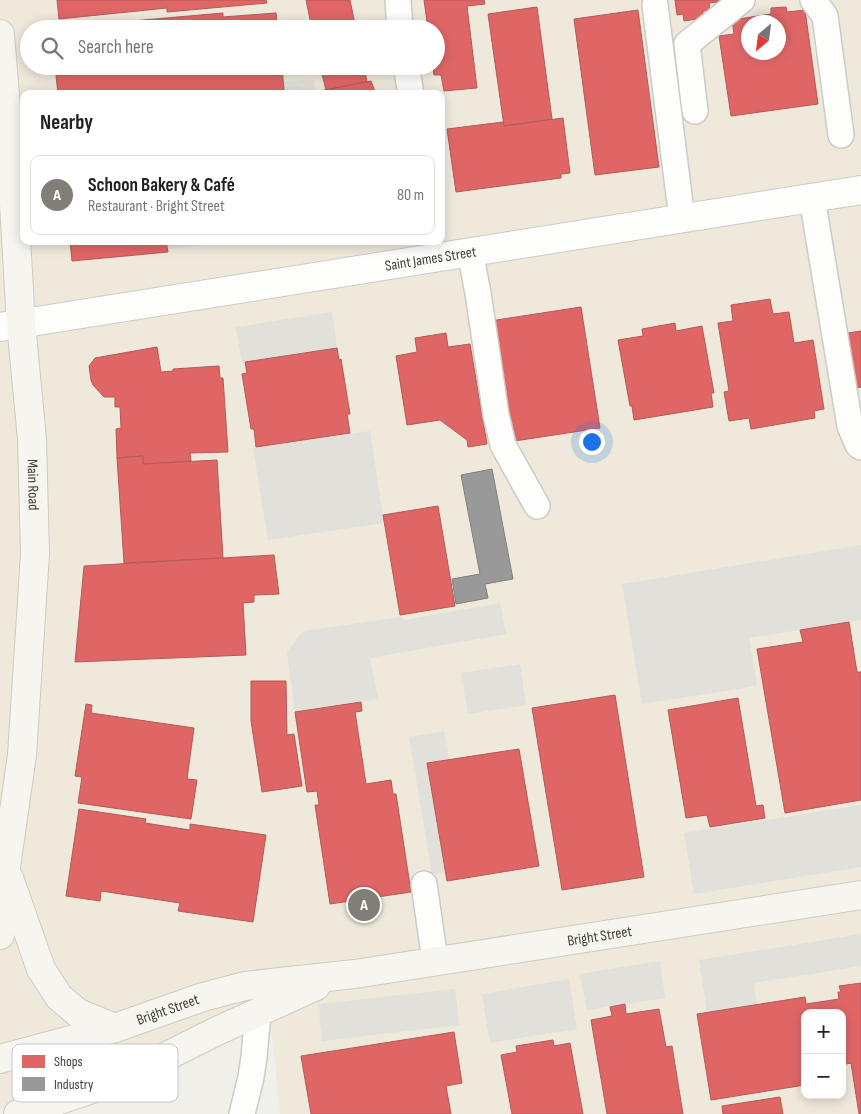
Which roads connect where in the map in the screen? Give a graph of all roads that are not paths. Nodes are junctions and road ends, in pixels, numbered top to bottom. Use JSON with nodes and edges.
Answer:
{"nodes":[{"id":1,"x":398,"y":0,"type":"edge"},
{"id":2,"x":742,"y":0,"type":"edge"},
{"id":3,"x":812,"y":0,"type":"edge"},
{"id":4,"x":655,"y":5,"type":"dead end"},
{"id":5,"x":399,"y":20,"type":"edge"},
{"id":6,"x":0,"y":34,"type":"edge"},
{"id":7,"x":408,"y":75,"type":"edge"},
{"id":8,"x":410,"y":90,"type":"edge"},
{"id":9,"x":695,"y":111,"type":"dead end"},
{"id":10,"x":841,"y":135,"type":"dead end"},
{"id":11,"x":861,"y":190,"type":"edge"},
{"id":12,"x":812,"y":198,"type":"junction"},
{"id":13,"x":682,"y":219,"type":"junction"},
{"id":14,"x":439,"y":249,"type":"edge"},
{"id":15,"x":470,"y":252,"type":"junction"},
{"id":16,"x":11,"y":326,"type":"edge"},
{"id":17,"x":861,"y":447,"type":"edge"},
{"id":18,"x":537,"y":506,"type":"dead end"},
{"id":19,"x":6,"y":867,"type":"junction"},
{"id":20,"x":424,"y":884,"type":"dead end"},
{"id":21,"x":861,"y":894,"type":"edge"},
{"id":22,"x":0,"y":935,"type":"edge"},
{"id":23,"x":435,"y":962,"type":"junction"},
{"id":24,"x":338,"y":977,"type":"junction"},
{"id":25,"x":258,"y":1012,"type":"junction"},
{"id":26,"x":115,"y":1028,"type":"junction"},
{"id":27,"x":56,"y":1044,"type":"edge"},
{"id":28,"x":178,"y":1050,"type":"edge"},
{"id":29,"x":54,"y":1102,"type":"edge"},
{"id":30,"x":18,"y":1114,"type":"edge"},
{"id":31,"x":242,"y":1114,"type":"edge"}],
"edges":[{"from":1,"to":5,"type":"lane"},
{"from":2,"to":9,"type":"lane"},
{"from":3,"to":10,"type":"lane"},
{"from":4,"to":13,"type":"lane"},
{"from":6,"to":16,"type":"street","name":"Main Road"},
{"from":7,"to":8,"type":"lane"},
{"from":11,"to":12,"type":"street","name":"Saint James Street"},
{"from":12,"to":13,"type":"street","name":"Saint James Street"},
{"from":12,"to":17,"type":"lane"},
{"from":13,"to":15,"type":"street","name":"Saint James Street"},
{"from":14,"to":15,"type":"street","name":"Saint James Street"},
{"from":14,"to":16,"type":"street","name":"Saint James Street"},
{"from":15,"to":18,"type":"lane"},
{"from":16,"to":19,"type":"street","name":"Main Road"},
{"from":19,"to":22,"type":"street","name":"Main Road"},
{"from":19,"to":26,"type":"street"},
{"from":20,"to":23,"type":"lane"},
{"from":21,"to":23,"type":"street","name":"Bright Street"},
{"from":23,"to":24,"type":"street","name":"Bright Street"},
{"from":24,"to":25,"type":"street","name":"Bright Street"},
{"from":24,"to":26,"type":"street","name":"Bright Street"},
{"from":25,"to":28,"type":"street","name":"Bright Street"},
{"from":25,"to":31,"type":"lane"},
{"from":26,"to":27,"type":"street","name":"Bright Street"},
{"from":29,"to":30,"type":"street","name":"Bright Street"}]}
